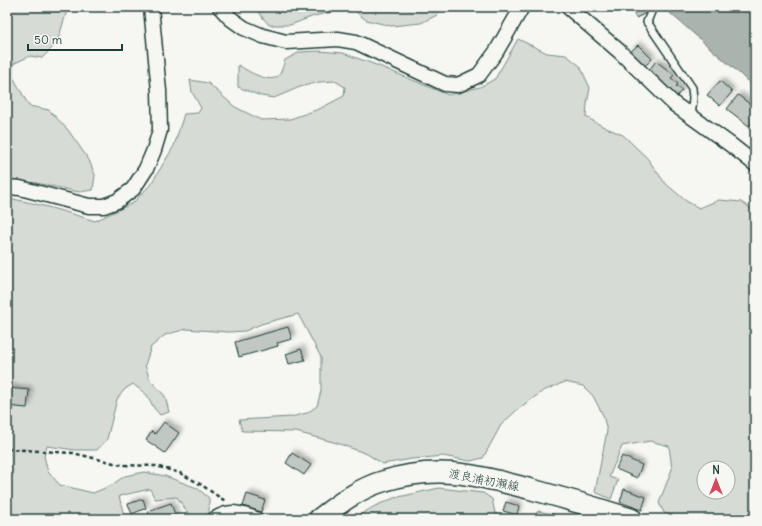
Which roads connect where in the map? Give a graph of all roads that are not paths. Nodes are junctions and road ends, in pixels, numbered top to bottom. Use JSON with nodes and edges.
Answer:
{"nodes":[{"id":1,"x":151,"y":7,"type":"edge"},
{"id":2,"x":220,"y":7,"type":"edge"},
{"id":3,"x":522,"y":7,"type":"edge"},
{"id":4,"x":568,"y":7,"type":"edge"},
{"id":5,"x":653,"y":7,"type":"edge"},
{"id":6,"x":691,"y":117,"type":"junction"},
{"id":7,"x":755,"y":164,"type":"edge"},
{"id":8,"x":7,"y":187,"type":"edge"},
{"id":9,"x":214,"y":519,"type":"edge"},
{"id":10,"x":256,"y":519,"type":"edge"},
{"id":11,"x":319,"y":519,"type":"edge"},
{"id":12,"x":632,"y":519,"type":"edge"}],
"edges":[{"from":1,"to":8,"type":"street"},
{"from":2,"to":3,"type":"street"},
{"from":4,"to":6,"type":"street"},
{"from":5,"to":6,"type":"lane"},
{"from":6,"to":7,"type":"street"},
{"from":9,"to":10,"type":"street"},
{"from":11,"to":12,"type":"main road","name":"渡良浦初瀬線"}]}
